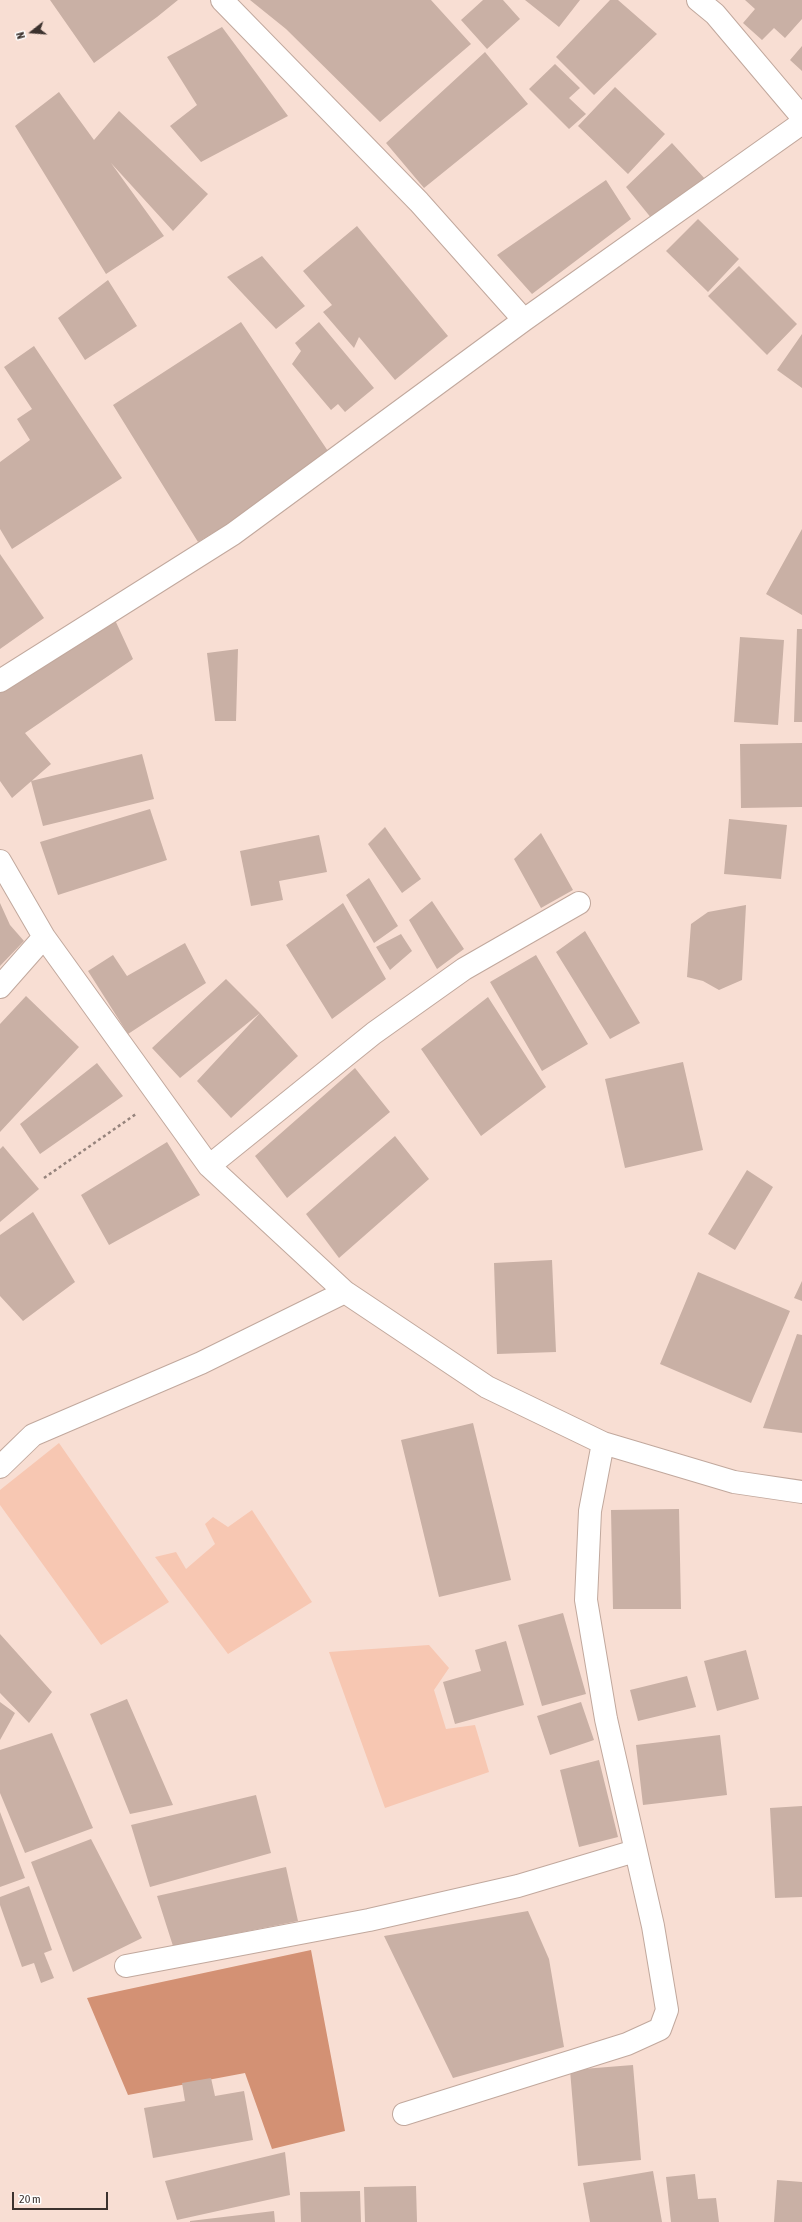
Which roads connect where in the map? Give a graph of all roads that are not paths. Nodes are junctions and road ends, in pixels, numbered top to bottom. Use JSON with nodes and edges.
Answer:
{"nodes":[{"id":1,"x":222,"y":0,"type":"edge"},
{"id":2,"x":698,"y":0,"type":"edge"},
{"id":3,"x":802,"y":117,"type":"edge"},
{"id":4,"x":802,"y":123,"type":"edge"},
{"id":5,"x":524,"y":320,"type":"junction"},
{"id":6,"x":0,"y":681,"type":"edge"},
{"id":7,"x":0,"y":861,"type":"edge"},
{"id":8,"x":579,"y":903,"type":"dead end"},
{"id":9,"x":44,"y":937,"type":"junction"},
{"id":10,"x":0,"y":987,"type":"edge"},
{"id":11,"x":209,"y":1166,"type":"junction"},
{"id":12,"x":344,"y":1292,"type":"junction"},
{"id":13,"x":603,"y":1444,"type":"junction"},
{"id":14,"x":0,"y":1467,"type":"edge"},
{"id":15,"x":802,"y":1492,"type":"edge"},
{"id":16,"x":635,"y":1851,"type":"junction"},
{"id":17,"x":126,"y":1966,"type":"dead end"},
{"id":18,"x":404,"y":2114,"type":"dead end"}],
"edges":[{"from":1,"to":5,"type":"street"},
{"from":2,"to":3,"type":"street"},
{"from":4,"to":5,"type":"street"},
{"from":5,"to":6,"type":"street"},
{"from":7,"to":9,"type":"street"},
{"from":8,"to":11,"type":"street"},
{"from":9,"to":10,"type":"street"},
{"from":9,"to":11,"type":"street"},
{"from":11,"to":12,"type":"street"},
{"from":12,"to":13,"type":"street"},
{"from":12,"to":14,"type":"street"},
{"from":13,"to":15,"type":"street"},
{"from":13,"to":16,"type":"street"},
{"from":16,"to":17,"type":"street"},
{"from":16,"to":18,"type":"street"}]}
